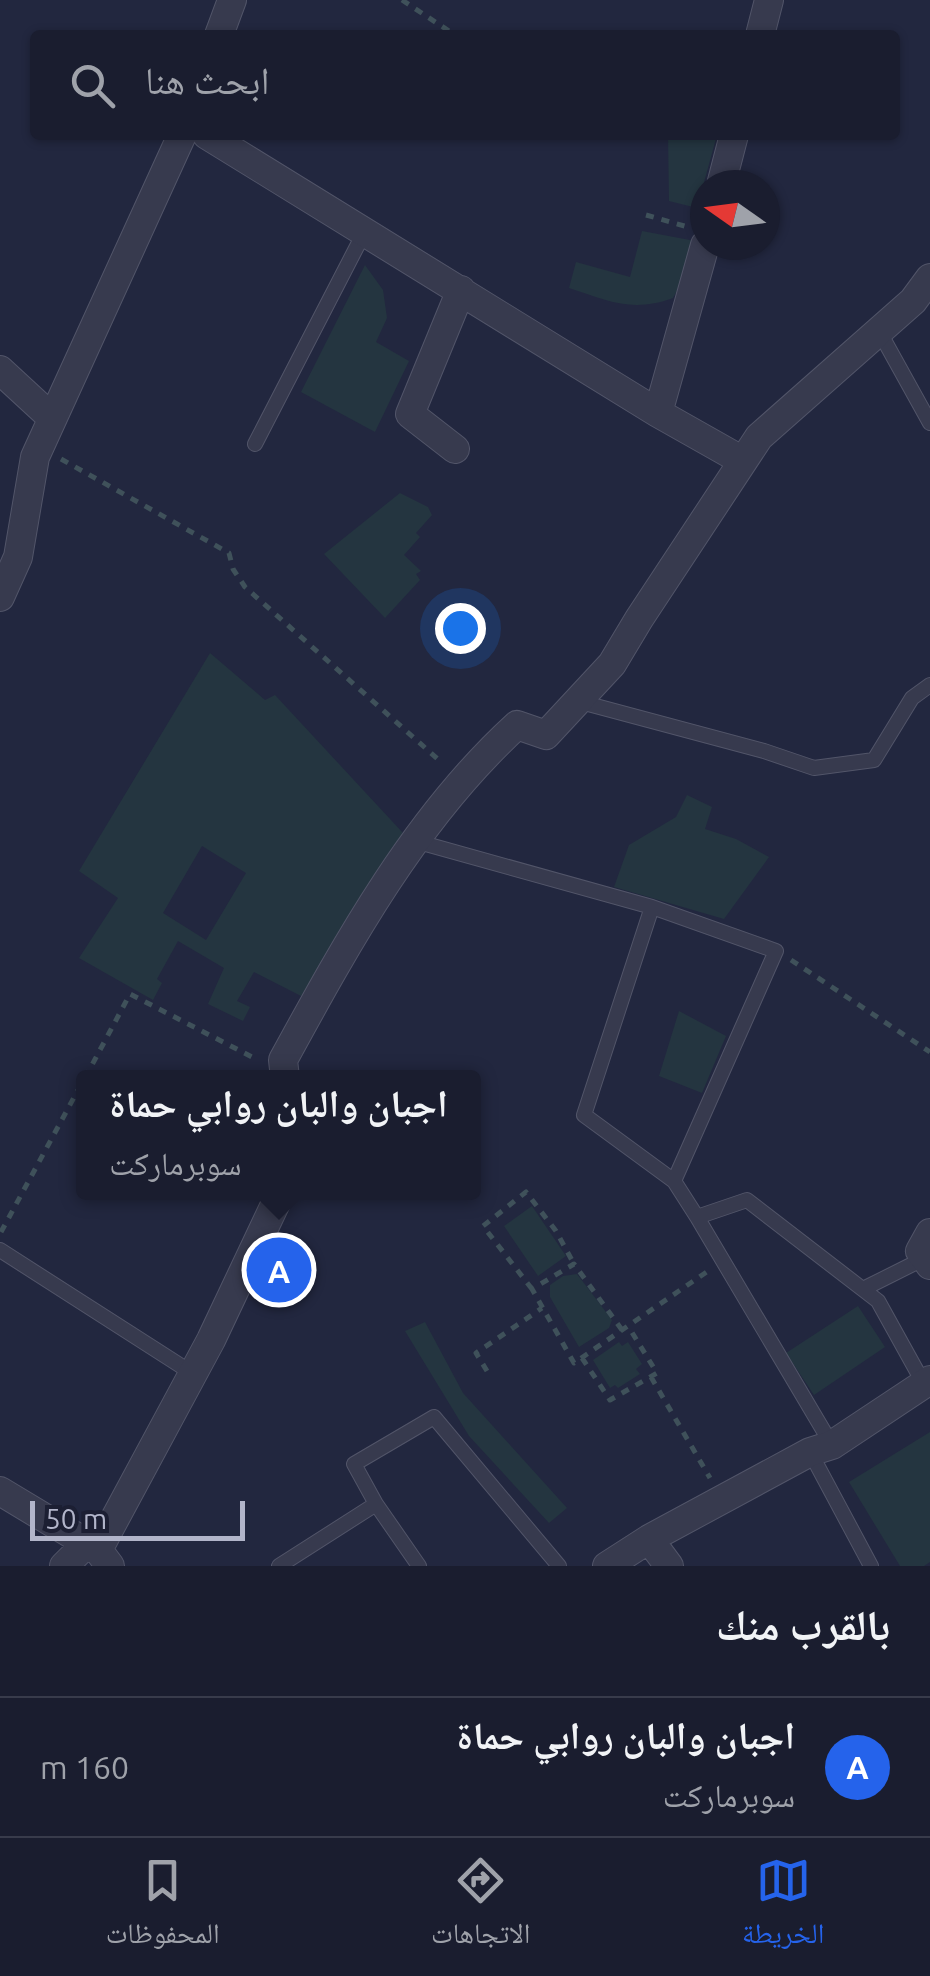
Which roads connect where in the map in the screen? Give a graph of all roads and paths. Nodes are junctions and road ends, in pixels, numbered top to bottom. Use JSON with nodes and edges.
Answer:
{"nodes":[{"id":1,"x":232,"y":0,"type":"edge"},
{"id":2,"x":402,"y":0,"type":"edge"},
{"id":3,"x":769,"y":0,"type":"edge"},
{"id":4,"x":221,"y":30,"type":"edge"},
{"id":5,"x":447,"y":30,"type":"edge"},
{"id":6,"x":761,"y":30,"type":"edge"},
{"id":7,"x":180,"y":140,"type":"edge"},
{"id":8,"x":215,"y":140,"type":"edge"},
{"id":9,"x":733,"y":140,"type":"edge"},
{"id":10,"x":725,"y":170,"type":"edge"},
{"id":11,"x":646,"y":215,"type":"dead end"},
{"id":12,"x":365,"y":231,"type":"junction"},
{"id":13,"x":690,"y":233,"type":"edge"},
{"id":14,"x":693,"y":260,"type":"edge"},
{"id":15,"x":930,"y":278,"type":"edge"},
{"id":16,"x":461,"y":290,"type":"junction"},
{"id":17,"x":879,"y":331,"type":"junction"},
{"id":18,"x":0,"y":370,"type":"edge"},
{"id":19,"x":658,"y":413,"type":"junction"},
{"id":20,"x":52,"y":418,"type":"junction"},
{"id":21,"x":930,"y":423,"type":"edge"},
{"id":22,"x":255,"y":444,"type":"dead end"},
{"id":23,"x":39,"y":447,"type":"junction"},
{"id":24,"x":455,"y":449,"type":"dead end"},
{"id":25,"x":743,"y":462,"type":"junction"},
{"id":26,"x":9,"y":554,"type":"edge"},
{"id":27,"x":0,"y":597,"type":"edge"},
{"id":28,"x":930,"y":685,"type":"edge"},
{"id":29,"x":578,"y":701,"type":"junction"},
{"id":30,"x":462,"y":781,"type":"junction"},
{"id":31,"x":415,"y":842,"type":"junction"},
{"id":32,"x":652,"y":907,"type":"junction"},
{"id":33,"x":776,"y":950,"type":"junction"},
{"id":34,"x":930,"y":1052,"type":"edge"},
{"id":35,"x":88,"y":1070,"type":"edge"},
{"id":36,"x":274,"y":1070,"type":"edge"},
{"id":37,"x":284,"y":1070,"type":"edge"},
{"id":38,"x":76,"y":1093,"type":"edge"},
{"id":39,"x":674,"y":1182,"type":"junction"},
{"id":40,"x":277,"y":1200,"type":"edge"},
{"id":41,"x":697,"y":1217,"type":"junction"},
{"id":42,"x":0,"y":1234,"type":"edge"},
{"id":43,"x":0,"y":1250,"type":"edge"},
{"id":44,"x":928,"y":1252,"type":"edge"},
{"id":45,"x":722,"y":1261,"type":"junction"},
{"id":46,"x":574,"y":1264,"type":"junction"},
{"id":47,"x":532,"y":1289,"type":"junction"},
{"id":48,"x":864,"y":1289,"type":"junction"},
{"id":49,"x":542,"y":1308,"type":"junction"},
{"id":50,"x":625,"y":1328,"type":"junction"},
{"id":51,"x":582,"y":1358,"type":"junction"},
{"id":52,"x":487,"y":1371,"type":"dead end"},
{"id":53,"x":192,"y":1373,"type":"junction"},
{"id":54,"x":651,"y":1376,"type":"junction"},
{"id":55,"x":927,"y":1382,"type":"edge"},
{"id":56,"x":821,"y":1449,"type":"junction"},
{"id":57,"x":0,"y":1492,"type":"edge"},
{"id":58,"x":723,"y":1500,"type":"junction"},
{"id":59,"x":376,"y":1504,"type":"junction"},
{"id":60,"x":649,"y":1540,"type":"junction"},
{"id":61,"x":98,"y":1553,"type":"edge"},
{"id":62,"x":64,"y":1566,"type":"edge"},
{"id":63,"x":279,"y":1566,"type":"edge"},
{"id":64,"x":420,"y":1566,"type":"edge"},
{"id":65,"x":559,"y":1566,"type":"edge"},
{"id":66,"x":607,"y":1566,"type":"edge"},
{"id":67,"x":668,"y":1566,"type":"edge"},
{"id":68,"x":871,"y":1566,"type":"edge"}],
"edges":[{"from":1,"to":4,"type":"street"},
{"from":2,"to":5,"type":"path"},
{"from":3,"to":6,"type":"street"},
{"from":7,"to":20,"type":"street"},
{"from":8,"to":12,"type":"street"},
{"from":9,"to":10,"type":"street"},
{"from":11,"to":13,"type":"path"},
{"from":12,"to":16,"type":"street"},
{"from":12,"to":22,"type":"lane"},
{"from":14,"to":19,"type":"street"},
{"from":15,"to":17,"type":"street"},
{"from":16,"to":19,"type":"street"},
{"from":16,"to":24,"type":"street"},
{"from":17,"to":21,"type":"lane"},
{"from":17,"to":25,"type":"street"},
{"from":18,"to":20,"type":"street"},
{"from":19,"to":25,"type":"street"},
{"from":20,"to":23,"type":"street"},
{"from":23,"to":26,"type":"street"},
{"from":23,"to":30,"type":"path"},
{"from":25,"to":29,"type":"street"},
{"from":26,"to":27,"type":"street"},
{"from":28,"to":29,"type":"lane"},
{"from":29,"to":30,"type":"street"},
{"from":30,"to":31,"type":"street"},
{"from":31,"to":32,"type":"lane"},
{"from":31,"to":37,"type":"street"},
{"from":32,"to":33,"type":"lane"},
{"from":32,"to":39,"type":"lane"},
{"from":33,"to":34,"type":"path"},
{"from":33,"to":39,"type":"lane"},
{"from":35,"to":36,"type":"path"},
{"from":38,"to":42,"type":"path"},
{"from":39,"to":41,"type":"lane"},
{"from":40,"to":53,"type":"street"},
{"from":41,"to":45,"type":"lane"},
{"from":41,"to":48,"type":"lane"},
{"from":43,"to":53,"type":"lane"},
{"from":44,"to":48,"type":"lane"},
{"from":45,"to":50,"type":"path"},
{"from":45,"to":56,"type":"lane"},
{"from":46,"to":47,"type":"path"},
{"from":46,"to":47,"type":"path"},
{"from":46,"to":50,"type":"path"},
{"from":47,"to":49,"type":"path"},
{"from":48,"to":55,"type":"lane"},
{"from":49,"to":51,"type":"path"},
{"from":49,"to":52,"type":"path"},
{"from":50,"to":51,"type":"path"},
{"from":50,"to":54,"type":"path"},
{"from":51,"to":54,"type":"path"},
{"from":53,"to":61,"type":"street"},
{"from":54,"to":58,"type":"path"},
{"from":55,"to":56,"type":"street"},
{"from":56,"to":58,"type":"street"},
{"from":56,"to":68,"type":"lane"},
{"from":57,"to":61,"type":"street"},
{"from":58,"to":60,"type":"street"},
{"from":59,"to":63,"type":"lane"},
{"from":59,"to":64,"type":"lane"},
{"from":59,"to":65,"type":"lane"},
{"from":60,"to":66,"type":"street"},
{"from":60,"to":67,"type":"street"},
{"from":61,"to":62,"type":"street"}]}
